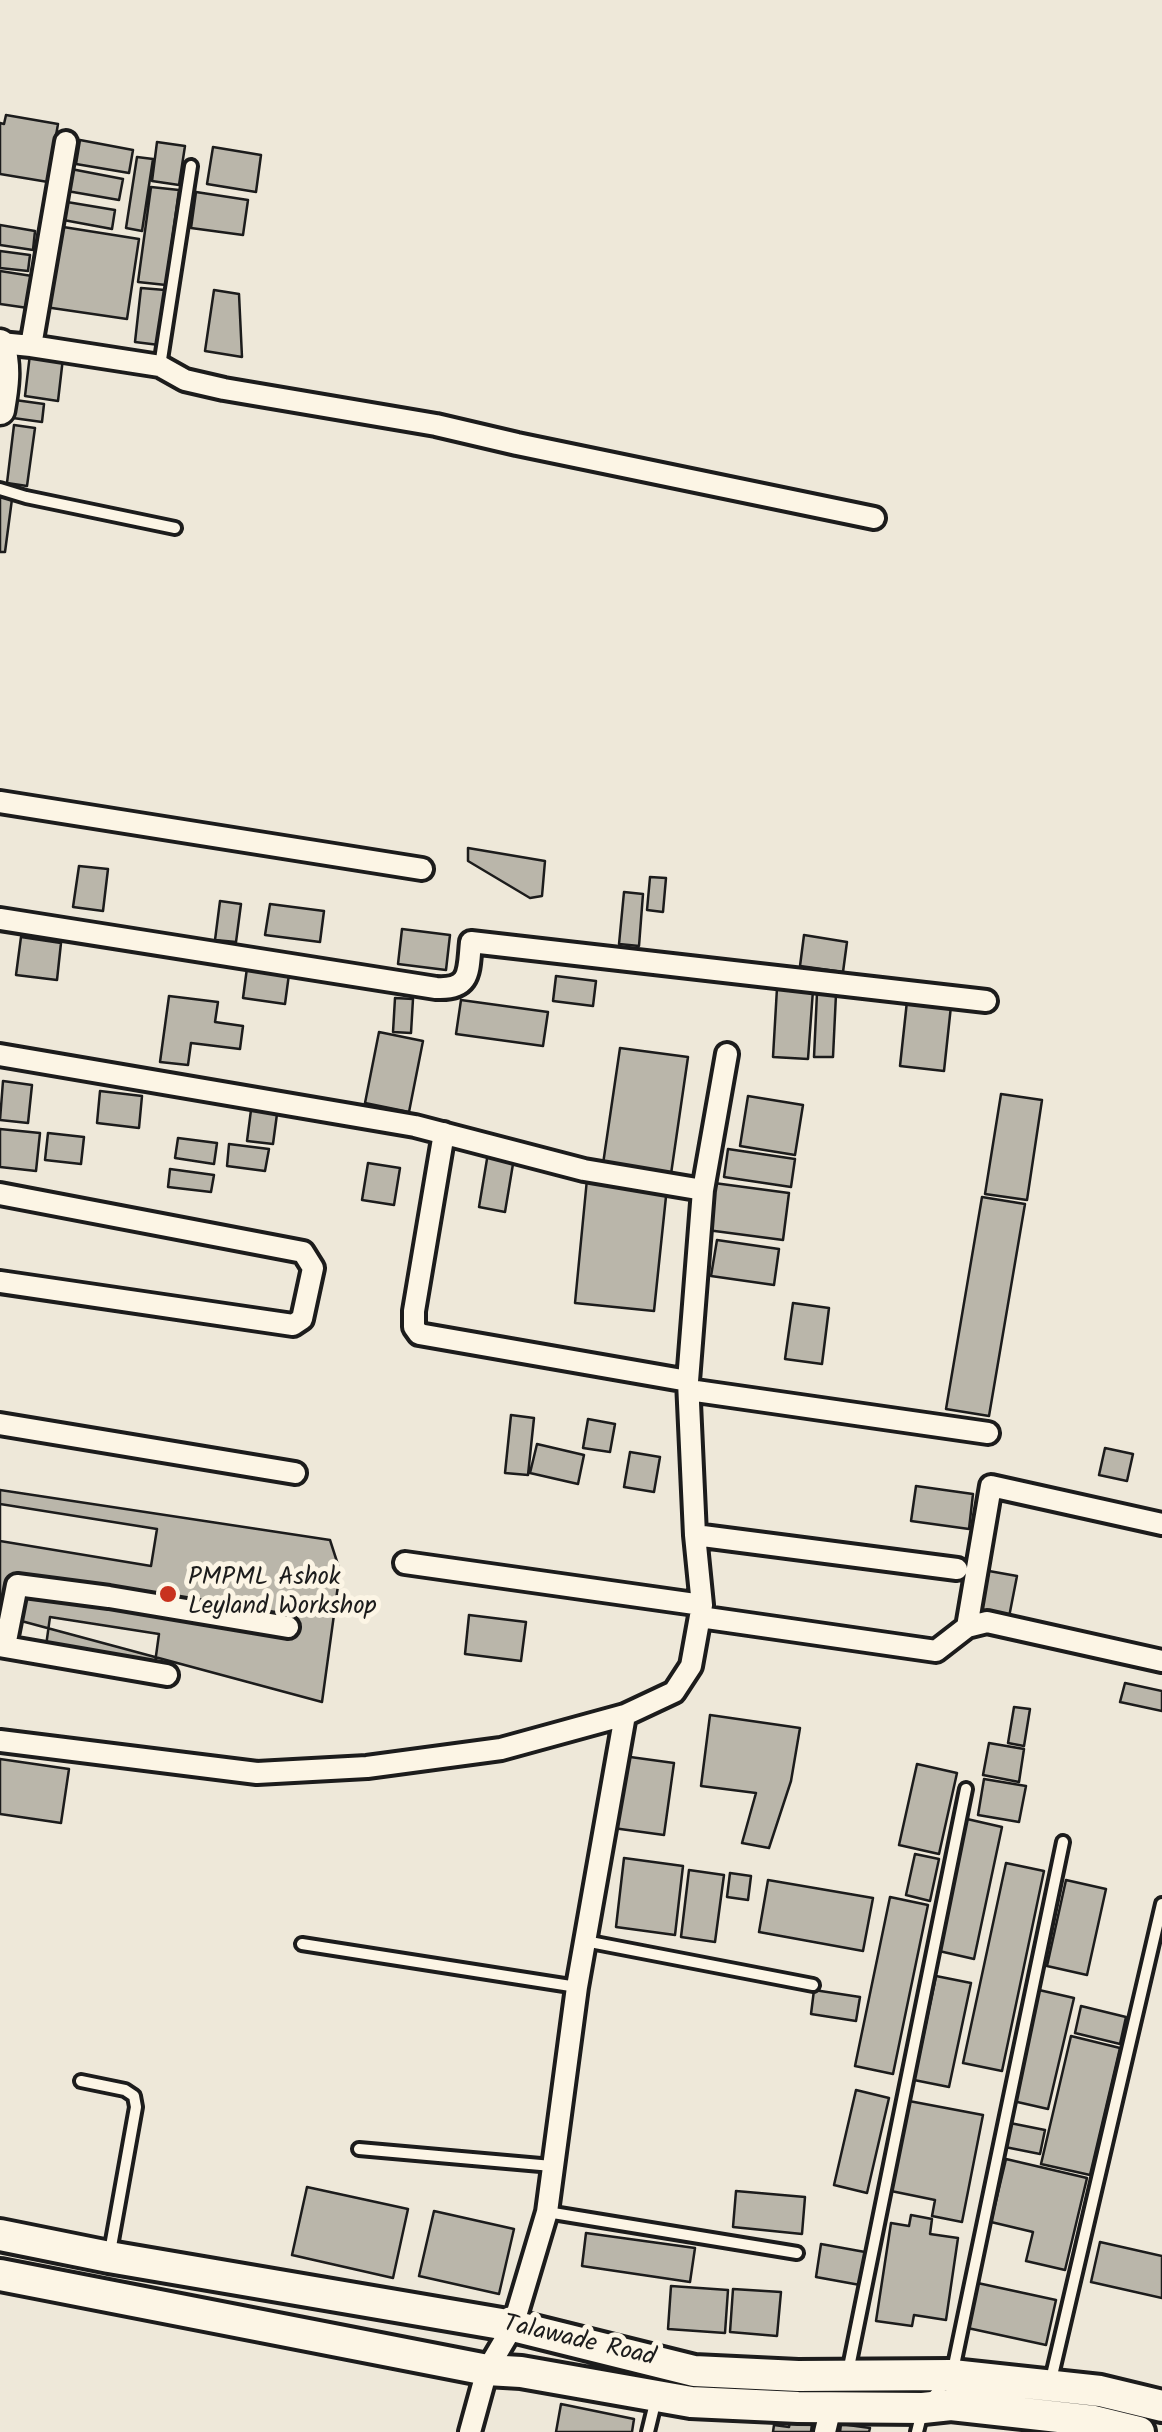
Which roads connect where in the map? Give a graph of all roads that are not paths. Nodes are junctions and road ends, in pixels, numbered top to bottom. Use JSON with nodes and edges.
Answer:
{"nodes":[{"id":1,"x":66,"y":142,"type":"dead end"},
{"id":2,"x":191,"y":166,"type":"dead end"},
{"id":3,"x":0,"y":344,"type":"edge"},
{"id":4,"x":30,"y":346,"type":"junction"},
{"id":5,"x":160,"y":366,"type":"junction"},
{"id":6,"x":0,"y":410,"type":"edge"},
{"id":7,"x":0,"y":489,"type":"edge"},
{"id":8,"x":874,"y":518,"type":"dead end"},
{"id":9,"x":175,"y":528,"type":"dead end"},
{"id":10,"x":0,"y":802,"type":"edge"},
{"id":11,"x":422,"y":869,"type":"dead end"},
{"id":12,"x":0,"y":919,"type":"edge"},
{"id":13,"x":986,"y":1001,"type":"dead end"},
{"id":14,"x":727,"y":1054,"type":"dead end"},
{"id":15,"x":0,"y":1055,"type":"edge"},
{"id":16,"x":444,"y":1133,"type":"junction"},
{"id":17,"x":704,"y":1190,"type":"junction"},
{"id":18,"x":0,"y":1194,"type":"edge"},
{"id":19,"x":0,"y":1282,"type":"edge"},
{"id":20,"x":688,"y":1386,"type":"junction"},
{"id":21,"x":0,"y":1424,"type":"edge"},
{"id":22,"x":988,"y":1433,"type":"dead end"},
{"id":23,"x":295,"y":1472,"type":"dead end"},
{"id":24,"x":1162,"y":1524,"type":"edge"},
{"id":25,"x":696,"y":1535,"type":"junction"},
{"id":26,"x":405,"y":1562,"type":"dead end"},
{"id":27,"x":958,"y":1569,"type":"dead end"},
{"id":28,"x":701,"y":1611,"type":"junction"},
{"id":29,"x":288,"y":1627,"type":"dead end"},
{"id":30,"x":967,"y":1628,"type":"junction"},
{"id":31,"x":3,"y":1646,"type":"edge"},
{"id":32,"x":1162,"y":1661,"type":"edge"},
{"id":33,"x":167,"y":1675,"type":"dead end"},
{"id":34,"x":625,"y":1716,"type":"junction"},
{"id":35,"x":0,"y":1741,"type":"edge"},
{"id":36,"x":966,"y":1790,"type":"dead end"},
{"id":37,"x":1064,"y":1842,"type":"dead end"},
{"id":38,"x":1162,"y":1904,"type":"edge"},
{"id":39,"x":585,"y":1941,"type":"junction"},
{"id":40,"x":302,"y":1944,"type":"dead end"},
{"id":41,"x":814,"y":1985,"type":"dead end"},
{"id":42,"x":578,"y":1987,"type":"junction"},
{"id":43,"x":81,"y":2081,"type":"dead end"},
{"id":44,"x":360,"y":2149,"type":"dead end"},
{"id":45,"x":554,"y":2166,"type":"junction"},
{"id":46,"x":547,"y":2212,"type":"junction"},
{"id":47,"x":0,"y":2235,"type":"edge"},
{"id":48,"x":797,"y":2253,"type":"dead end"},
{"id":49,"x":109,"y":2257,"type":"junction"},
{"id":50,"x":0,"y":2275,"type":"edge"},
{"id":51,"x":513,"y":2326,"type":"junction"},
{"id":52,"x":487,"y":2370,"type":"junction"},
{"id":53,"x":952,"y":2375,"type":"junction"},
{"id":54,"x":847,"y":2376,"type":"junction"},
{"id":55,"x":1050,"y":2385,"type":"junction"},
{"id":56,"x":656,"y":2396,"type":"junction"},
{"id":57,"x":1162,"y":2406,"type":"edge"},
{"id":58,"x":828,"y":2420,"type":"edge"},
{"id":59,"x":920,"y":2420,"type":"edge"},
{"id":60,"x":1026,"y":2423,"type":"edge"},
{"id":61,"x":470,"y":2432,"type":"edge"},
{"id":62,"x":648,"y":2432,"type":"edge"},
{"id":63,"x":1139,"y":2432,"type":"edge"}],
"edges":[{"from":1,"to":4,"type":"street"},
{"from":2,"to":5,"type":"lane"},
{"from":3,"to":4,"type":"street"},
{"from":3,"to":6,"type":"street"},
{"from":4,"to":5,"type":"street"},
{"from":5,"to":8,"type":"street"},
{"from":7,"to":9,"type":"lane"},
{"from":10,"to":11,"type":"street"},
{"from":12,"to":13,"type":"street"},
{"from":14,"to":17,"type":"street"},
{"from":15,"to":16,"type":"street"},
{"from":16,"to":17,"type":"street"},
{"from":16,"to":20,"type":"street"},
{"from":17,"to":20,"type":"street"},
{"from":18,"to":19,"type":"street"},
{"from":20,"to":22,"type":"street"},
{"from":20,"to":25,"type":"street"},
{"from":21,"to":23,"type":"street"},
{"from":24,"to":30,"type":"street"},
{"from":25,"to":27,"type":"street"},
{"from":25,"to":28,"type":"street"},
{"from":26,"to":28,"type":"street"},
{"from":28,"to":30,"type":"street"},
{"from":28,"to":34,"type":"street"},
{"from":29,"to":31,"type":"street"},
{"from":30,"to":32,"type":"street"},
{"from":31,"to":33,"type":"street"},
{"from":34,"to":35,"type":"street"},
{"from":34,"to":39,"type":"street"},
{"from":36,"to":54,"type":"lane"},
{"from":37,"to":53,"type":"lane"},
{"from":38,"to":55,"type":"lane"},
{"from":39,"to":41,"type":"lane"},
{"from":39,"to":42,"type":"street"},
{"from":40,"to":42,"type":"lane"},
{"from":42,"to":45,"type":"street"},
{"from":43,"to":49,"type":"lane"},
{"from":44,"to":45,"type":"lane"},
{"from":45,"to":46,"type":"street"},
{"from":46,"to":48,"type":"lane"},
{"from":46,"to":51,"type":"street"},
{"from":47,"to":49,"type":"main road","name":"Talawade Road"},
{"from":49,"to":51,"type":"main road","name":"Talawade Road"},
{"from":50,"to":52,"type":"main road","name":"Talawade Road"},
{"from":51,"to":52,"type":"street"},
{"from":51,"to":54,"type":"main road","name":"Talawade Road"},
{"from":52,"to":56,"type":"main road","name":"Talawade Road"},
{"from":52,"to":61,"type":"street"},
{"from":53,"to":54,"type":"main road","name":"Talawade Road"},
{"from":53,"to":55,"type":"main road","name":"Talawade Road"},
{"from":53,"to":59,"type":"lane"},
{"from":55,"to":57,"type":"main road","name":"Talawade Road"},
{"from":56,"to":58,"type":"main road","name":"Talawade Road"},
{"from":56,"to":62,"type":"lane"},
{"from":58,"to":59,"type":"main road","name":"Talawade Road"},
{"from":59,"to":60,"type":"main road","name":"Talawade Road"},
{"from":60,"to":63,"type":"main road","name":"Talawade Road"}]}
